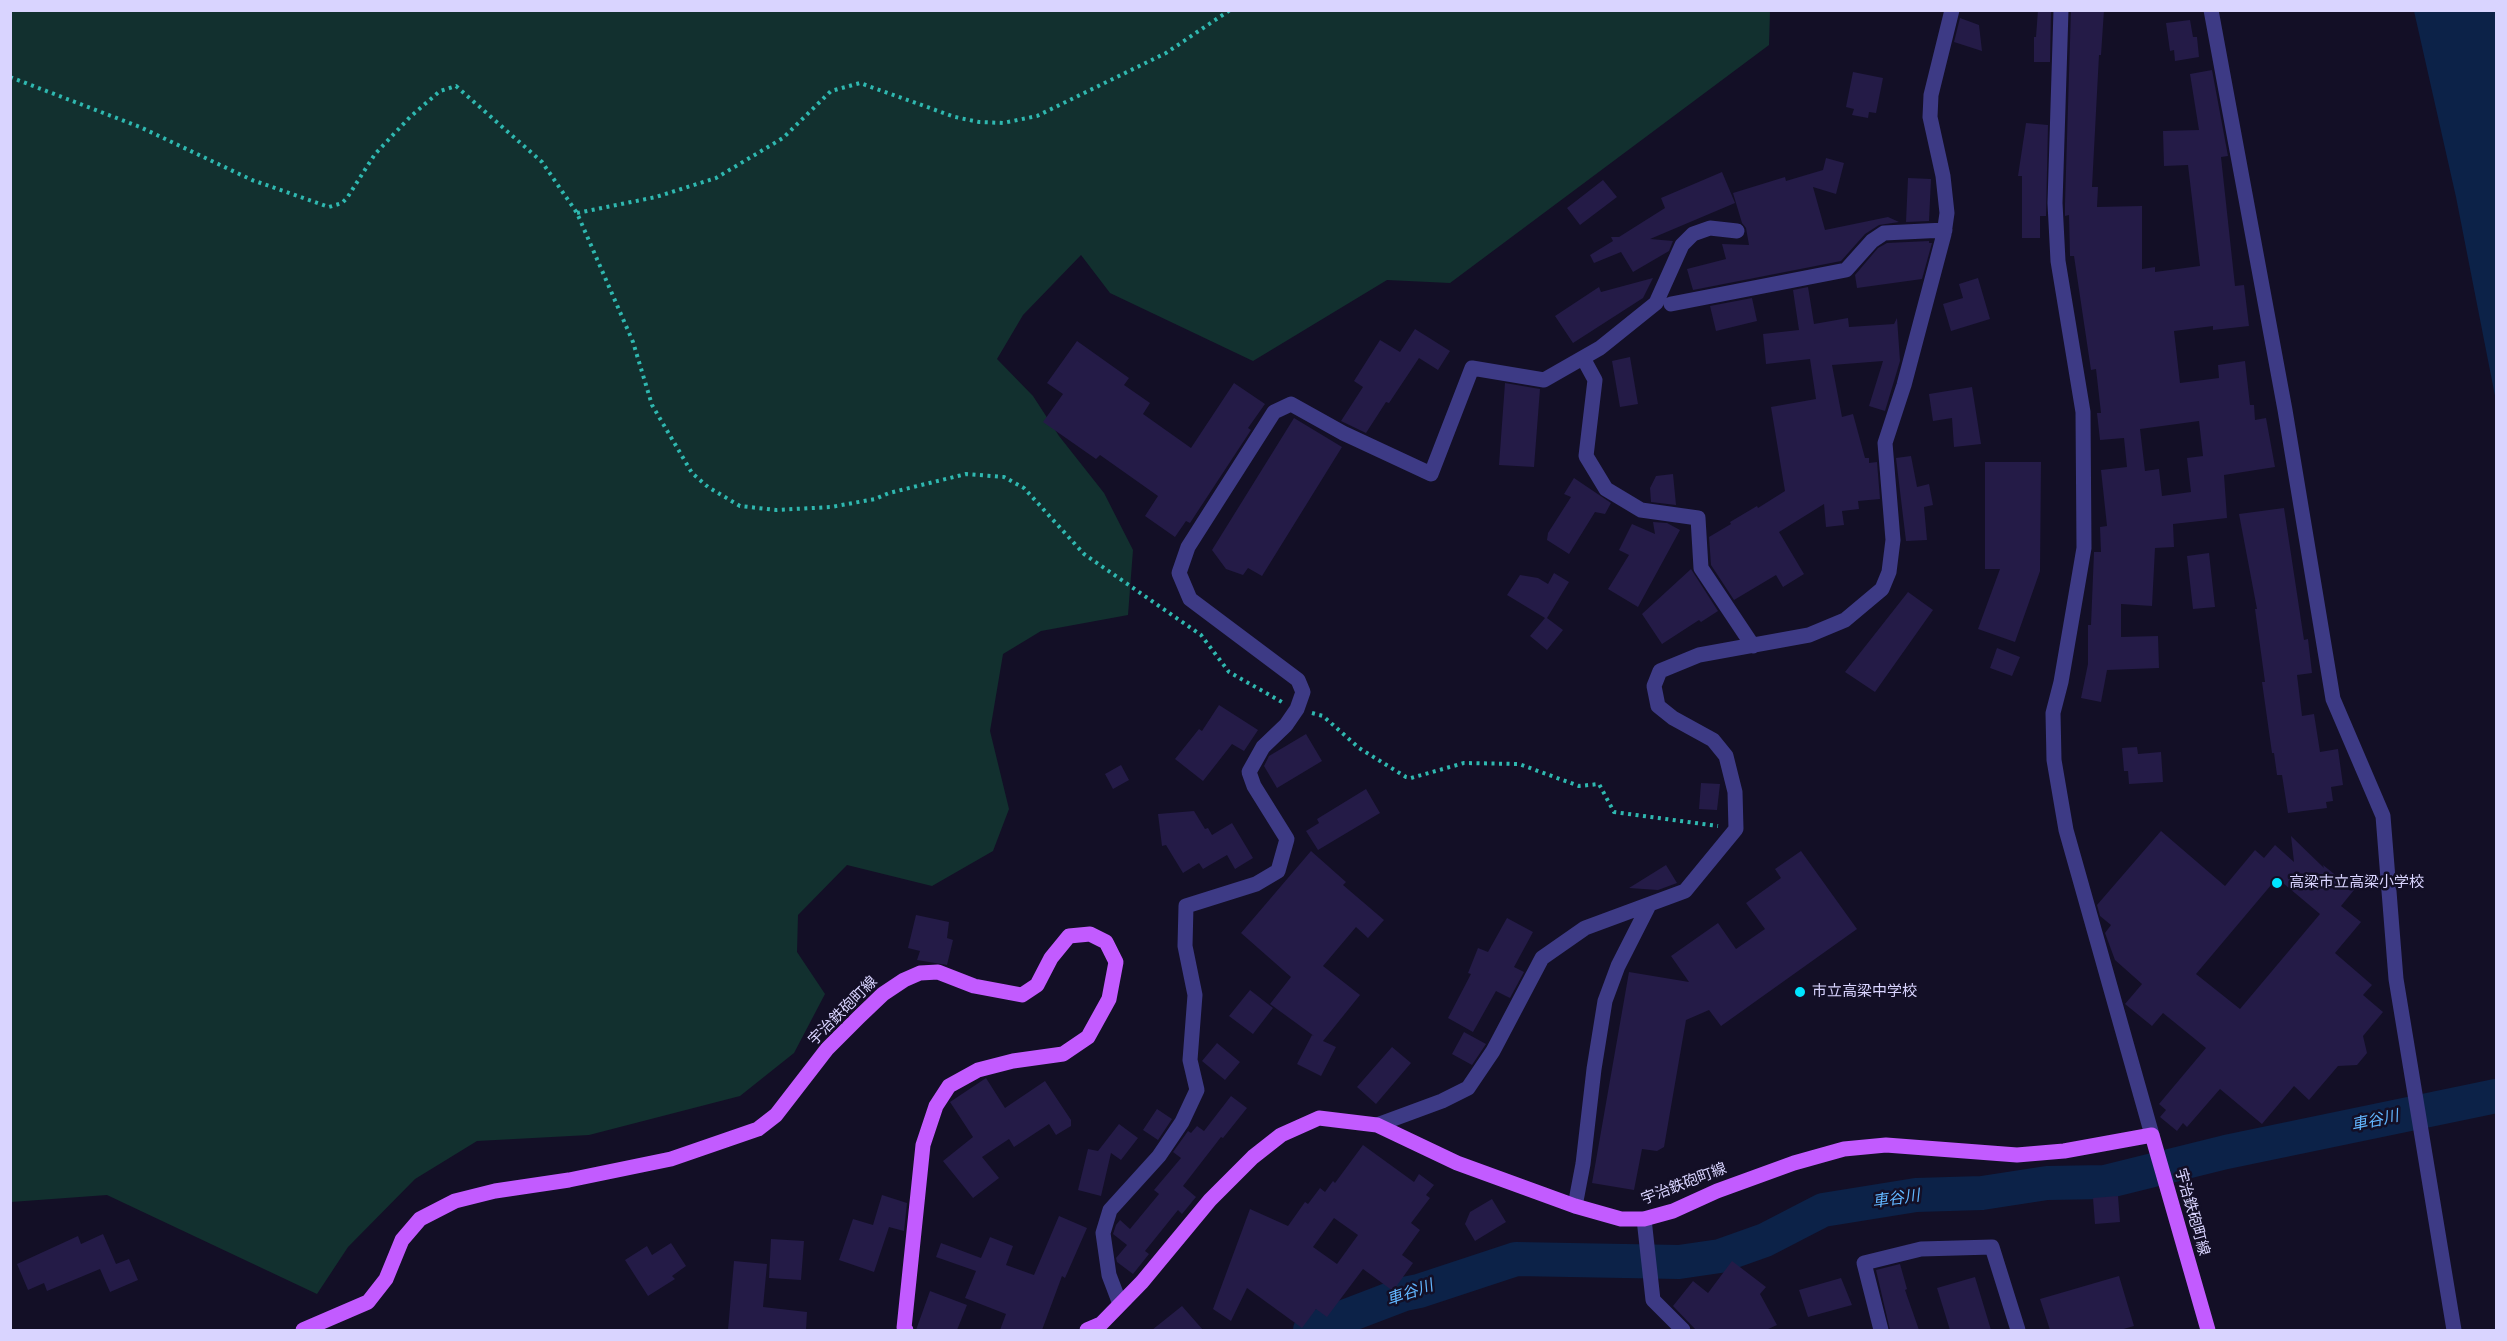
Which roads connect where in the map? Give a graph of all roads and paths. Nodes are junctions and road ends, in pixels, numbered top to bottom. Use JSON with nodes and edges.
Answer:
{"nodes":[{"id":1,"x":1230,"y":10,"type":"edge"},
{"id":2,"x":1952,"y":10,"type":"edge"},
{"id":3,"x":2061,"y":10,"type":"edge"},
{"id":4,"x":2211,"y":10,"type":"edge"},
{"id":5,"x":10,"y":77,"type":"edge"},
{"id":6,"x":577,"y":213,"type":"junction"},
{"id":7,"x":1945,"y":230,"type":"junction"},
{"id":8,"x":1737,"y":231,"type":"dead end"},
{"id":9,"x":1671,"y":304,"type":"dead end"},
{"id":10,"x":1583,"y":358,"type":"junction"},
{"id":11,"x":776,"y":510,"type":"dead end"},
{"id":12,"x":1753,"y":646,"type":"junction"},
{"id":13,"x":1648,"y":907,"type":"junction"},
{"id":14,"x":1377,"y":1125,"type":"junction"},
{"id":15,"x":2152,"y":1135,"type":"junction"},
{"id":16,"x":1575,"y":1206,"type":"junction"},
{"id":17,"x":1644,"y":1219,"type":"junction"},
{"id":18,"x":1120,"y":1304,"type":"junction"},
{"id":19,"x":303,"y":1330,"type":"edge"},
{"id":20,"x":906,"y":1330,"type":"edge"},
{"id":21,"x":1087,"y":1330,"type":"edge"},
{"id":22,"x":1683,"y":1330,"type":"edge"},
{"id":23,"x":1881,"y":1330,"type":"edge"},
{"id":24,"x":2018,"y":1330,"type":"edge"},
{"id":25,"x":2208,"y":1330,"type":"edge"},
{"id":26,"x":2454,"y":1330,"type":"edge"}],
"edges":[{"from":1,"to":6,"type":"path"},
{"from":2,"to":7,"type":"street"},
{"from":3,"to":15,"type":"street"},
{"from":4,"to":26,"type":"street"},
{"from":5,"to":6,"type":"path"},
{"from":6,"to":11,"type":"path"},
{"from":7,"to":9,"type":"street"},
{"from":7,"to":12,"type":"street"},
{"from":8,"to":10,"type":"street"},
{"from":10,"to":12,"type":"street"},
{"from":10,"to":18,"type":"street"},
{"from":12,"to":13,"type":"street"},
{"from":13,"to":14,"type":"street"},
{"from":13,"to":16,"type":"street"},
{"from":14,"to":16,"type":"main road","name":"宇治鉄砲町線"},
{"from":14,"to":18,"type":"main road","name":"宇治鉄砲町線"},
{"from":15,"to":17,"type":"main road","name":"宇治鉄砲町線"},
{"from":15,"to":25,"type":"main road","name":"宇治鉄砲町線"},
{"from":16,"to":17,"type":"main road","name":"宇治鉄砲町線"},
{"from":17,"to":22,"type":"street"},
{"from":18,"to":21,"type":"main road","name":"宇治鉄砲町線"},
{"from":19,"to":20,"type":"main road","name":"宇治鉄砲町線"},
{"from":23,"to":24,"type":"street"}]}
